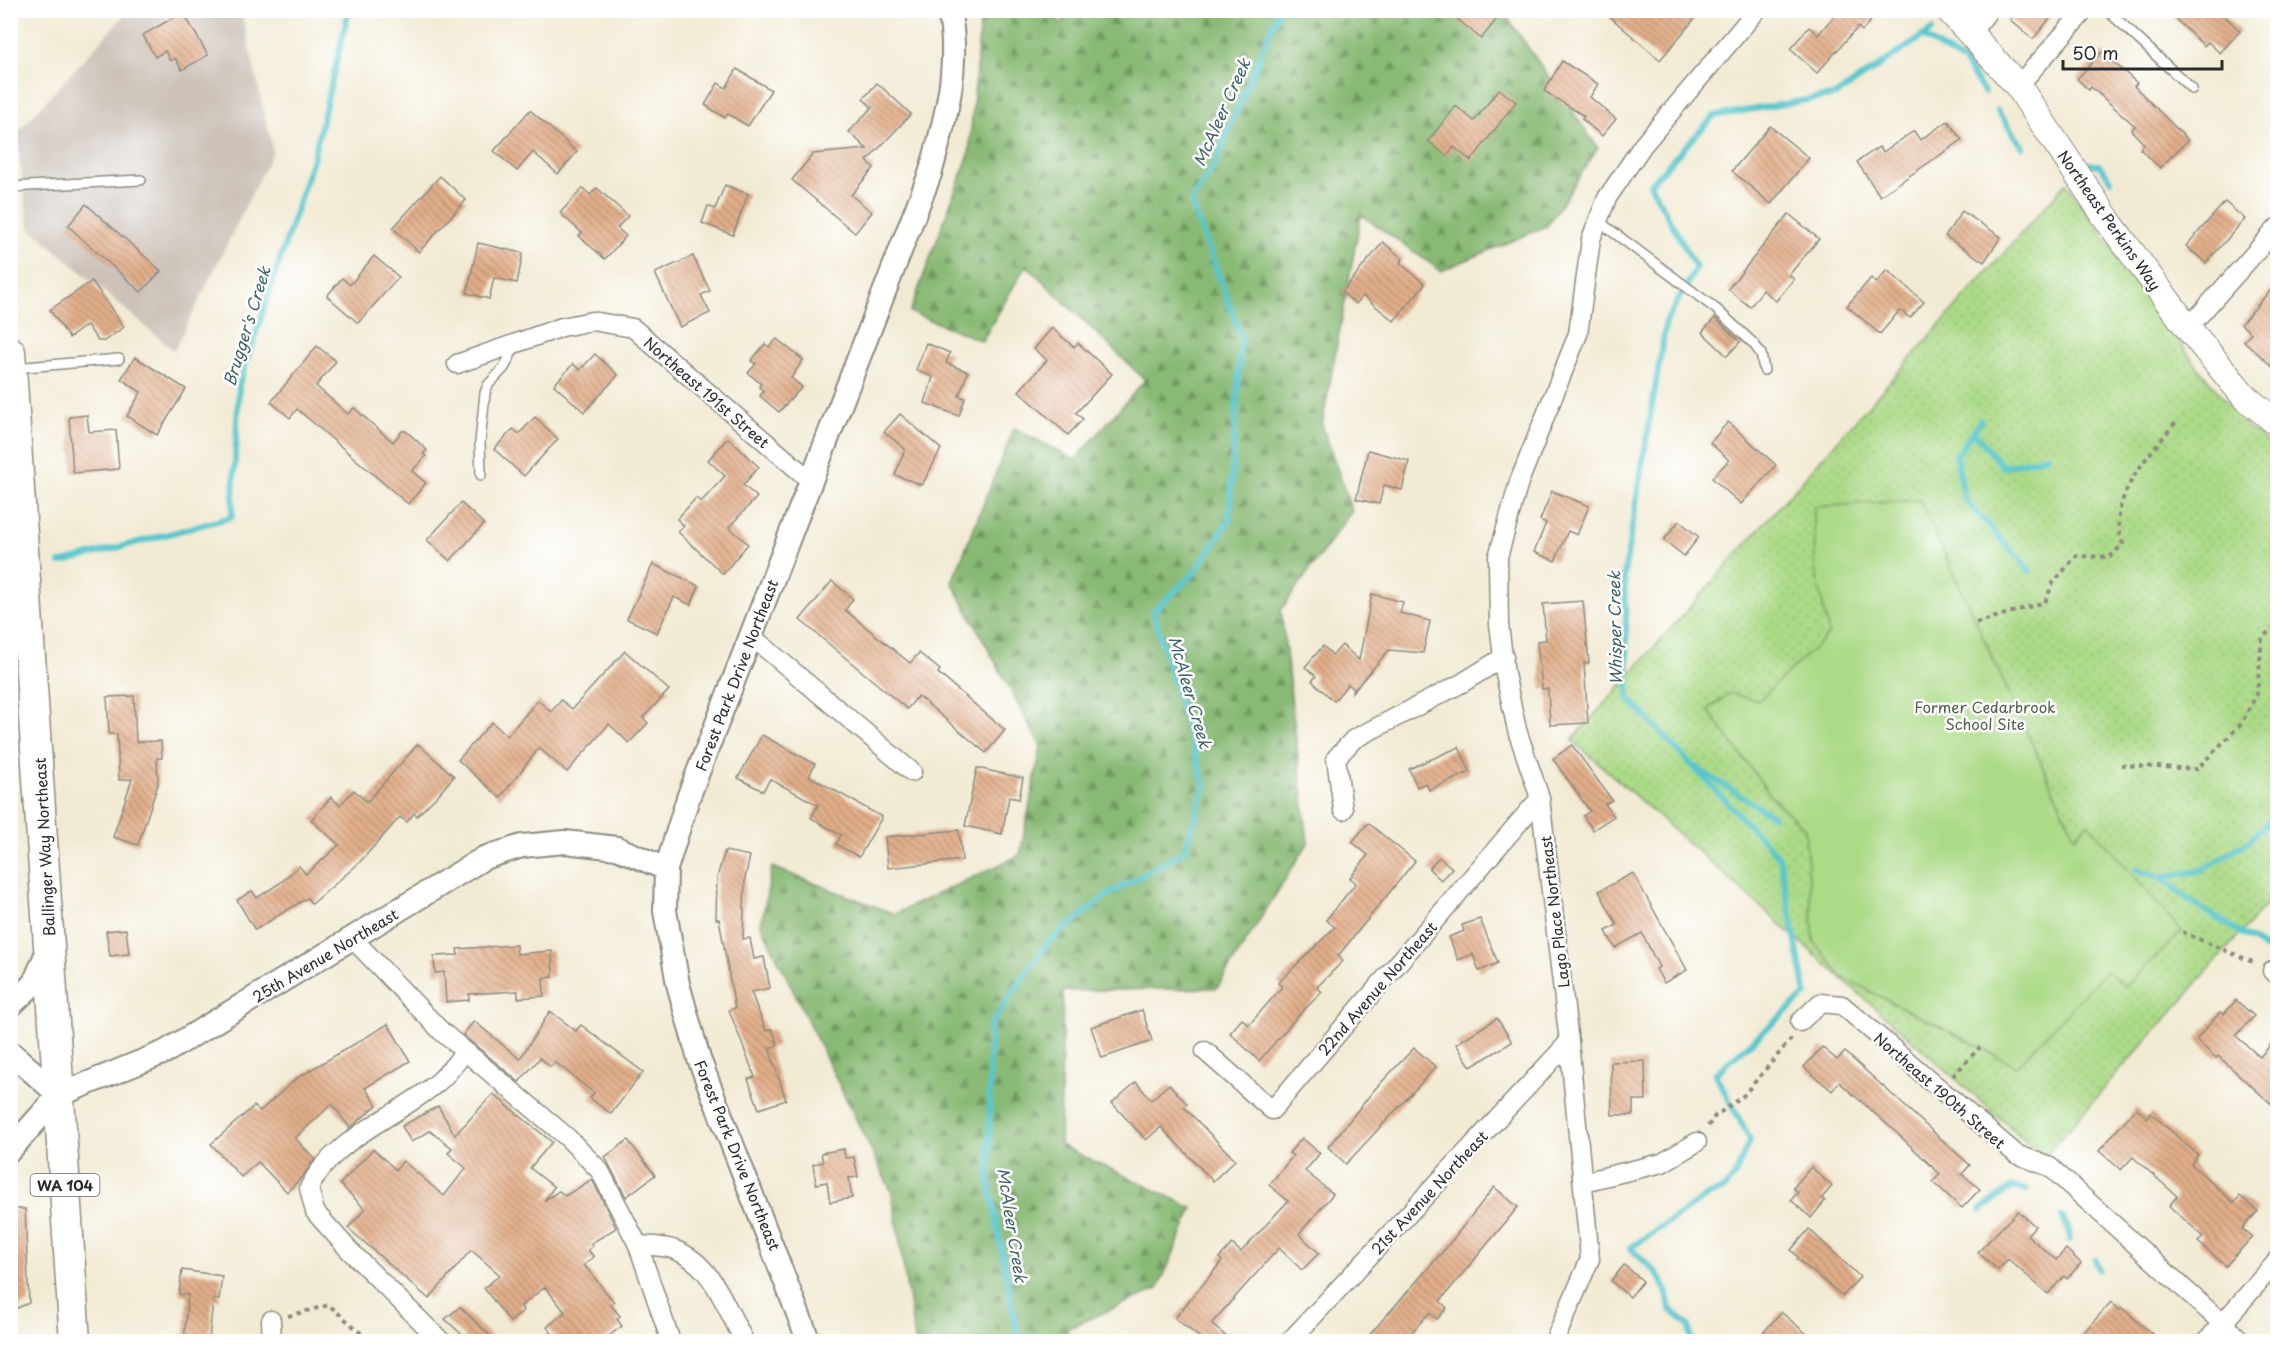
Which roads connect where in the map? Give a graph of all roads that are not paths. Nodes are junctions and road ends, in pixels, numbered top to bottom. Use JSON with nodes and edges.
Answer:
{"nodes":[{"id":1,"x":949,"y":10,"type":"edge"},
{"id":2,"x":1757,"y":10,"type":"edge"},
{"id":3,"x":1949,"y":10,"type":"edge"},
{"id":4,"x":1989,"y":10,"type":"edge"},
{"id":5,"x":2085,"y":10,"type":"edge"},
{"id":6,"x":2107,"y":10,"type":"edge"},
{"id":7,"x":1971,"y":33,"type":"junction"},
{"id":8,"x":2018,"y":86,"type":"junction"},
{"id":9,"x":2192,"y":89,"type":"dead end"},
{"id":10,"x":141,"y":180,"type":"dead end"},
{"id":11,"x":10,"y":186,"type":"edge"},
{"id":12,"x":1597,"y":220,"type":"junction"},
{"id":13,"x":2277,"y":227,"type":"edge"},
{"id":14,"x":2188,"y":328,"type":"junction"},
{"id":15,"x":517,"y":342,"type":"junction"},
{"id":16,"x":119,"y":359,"type":"dead end"},
{"id":17,"x":11,"y":360,"type":"edge"},
{"id":18,"x":457,"y":364,"type":"dead end"},
{"id":19,"x":1764,"y":370,"type":"dead end"},
{"id":20,"x":2277,"y":424,"type":"edge"},
{"id":21,"x":481,"y":475,"type":"dead end"},
{"id":22,"x":811,"y":481,"type":"junction"},
{"id":23,"x":751,"y":636,"type":"junction"},
{"id":24,"x":1504,"y":657,"type":"junction"},
{"id":25,"x":912,"y":772,"type":"dead end"},
{"id":26,"x":1540,"y":798,"type":"junction"},
{"id":27,"x":1343,"y":810,"type":"dead end"},
{"id":28,"x":666,"y":869,"type":"junction"},
{"id":29,"x":352,"y":938,"type":"junction"},
{"id":30,"x":50,"y":946,"type":"junction"},
{"id":31,"x":10,"y":1006,"type":"edge"},
{"id":32,"x":1800,"y":1022,"type":"road end"},
{"id":33,"x":1569,"y":1042,"type":"junction"},
{"id":34,"x":1205,"y":1050,"type":"dead end"},
{"id":35,"x":10,"y":1052,"type":"edge"},
{"id":36,"x":465,"y":1052,"type":"junction"},
{"id":37,"x":59,"y":1095,"type":"junction"},
{"id":38,"x":1697,"y":1142,"type":"dead end"},
{"id":39,"x":10,"y":1150,"type":"edge"},
{"id":40,"x":1583,"y":1182,"type":"junction"},
{"id":41,"x":638,"y":1245,"type":"junction"},
{"id":42,"x":2277,"y":1260,"type":"edge"},
{"id":43,"x":271,"y":1320,"type":"road end"},
{"id":44,"x":2223,"y":1323,"type":"junction"},
{"id":45,"x":75,"y":1341,"type":"edge"},
{"id":46,"x":272,"y":1341,"type":"edge"},
{"id":47,"x":442,"y":1341,"type":"edge"},
{"id":48,"x":671,"y":1341,"type":"edge"},
{"id":49,"x":745,"y":1341,"type":"edge"},
{"id":50,"x":809,"y":1341,"type":"edge"},
{"id":51,"x":1289,"y":1341,"type":"edge"},
{"id":52,"x":1554,"y":1341,"type":"edge"},
{"id":53,"x":2206,"y":1341,"type":"edge"},
{"id":54,"x":2243,"y":1341,"type":"edge"}],
"edges":[{"from":1,"to":22,"type":"street","name":"Forest Park Drive Northeast"},
{"from":2,"to":12,"type":"street","name":"Lago Place Northeast"},
{"from":3,"to":7,"type":"main road","name":"Northeast Perkins Way"},
{"from":4,"to":7,"type":"street"},
{"from":5,"to":8,"type":"street"},
{"from":6,"to":9,"type":"lane"},
{"from":7,"to":8,"type":"main road","name":"Northeast Perkins Way"},
{"from":8,"to":14,"type":"main road","name":"Northeast Perkins Way"},
{"from":10,"to":11,"type":"lane"},
{"from":12,"to":19,"type":"lane"},
{"from":12,"to":24,"type":"street","name":"Lago Place Northeast"},
{"from":13,"to":14,"type":"street"},
{"from":14,"to":20,"type":"main road","name":"Northeast Perkins Way"},
{"from":15,"to":18,"type":"street","name":"Northeast 191st Street"},
{"from":15,"to":21,"type":"lane"},
{"from":15,"to":22,"type":"street","name":"Northeast 191st Street"},
{"from":16,"to":17,"type":"lane"},
{"from":17,"to":30,"type":"main road","name":"Ballinger Way Northeast","number":"WA 104"},
{"from":22,"to":23,"type":"street","name":"Forest Park Drive Northeast"},
{"from":23,"to":25,"type":"street"},
{"from":23,"to":28,"type":"street","name":"Forest Park Drive Northeast"},
{"from":24,"to":26,"type":"street","name":"Lago Place Northeast"},
{"from":24,"to":27,"type":"street"},
{"from":26,"to":33,"type":"street","name":"Lago Place Northeast"},
{"from":26,"to":34,"type":"street","name":"22nd Avenue Northeast"},
{"from":28,"to":29,"type":"street","name":"25th Avenue Northeast"},
{"from":28,"to":50,"type":"street","name":"Forest Park Drive Northeast"},
{"from":29,"to":36,"type":"street"},
{"from":29,"to":37,"type":"street","name":"25th Avenue Northeast"},
{"from":30,"to":31,"type":"street"},
{"from":30,"to":37,"type":"main road","name":"Ballinger Way Northeast","number":"WA 104"},
{"from":32,"to":44,"type":"street","name":"Northeast 190th Street"},
{"from":33,"to":40,"type":"street","name":"Lago Place Northeast"},
{"from":33,"to":51,"type":"street","name":"21st Avenue Northeast"},
{"from":35,"to":37,"type":"street"},
{"from":36,"to":41,"type":"street"},
{"from":36,"to":47,"type":"street"},
{"from":37,"to":39,"type":"street","name":"25th Avenue Northeast"},
{"from":37,"to":45,"type":"main road","name":"Ballinger Way Northeast","number":"WA 104"},
{"from":38,"to":40,"type":"street"},
{"from":40,"to":52,"type":"street","name":"Lago Place Northeast"},
{"from":41,"to":48,"type":"street"},
{"from":41,"to":49,"type":"street"},
{"from":42,"to":44,"type":"street"},
{"from":43,"to":46,"type":"street"},
{"from":44,"to":53,"type":"street"},
{"from":44,"to":54,"type":"street","name":"Northeast 190th Street"}]}
